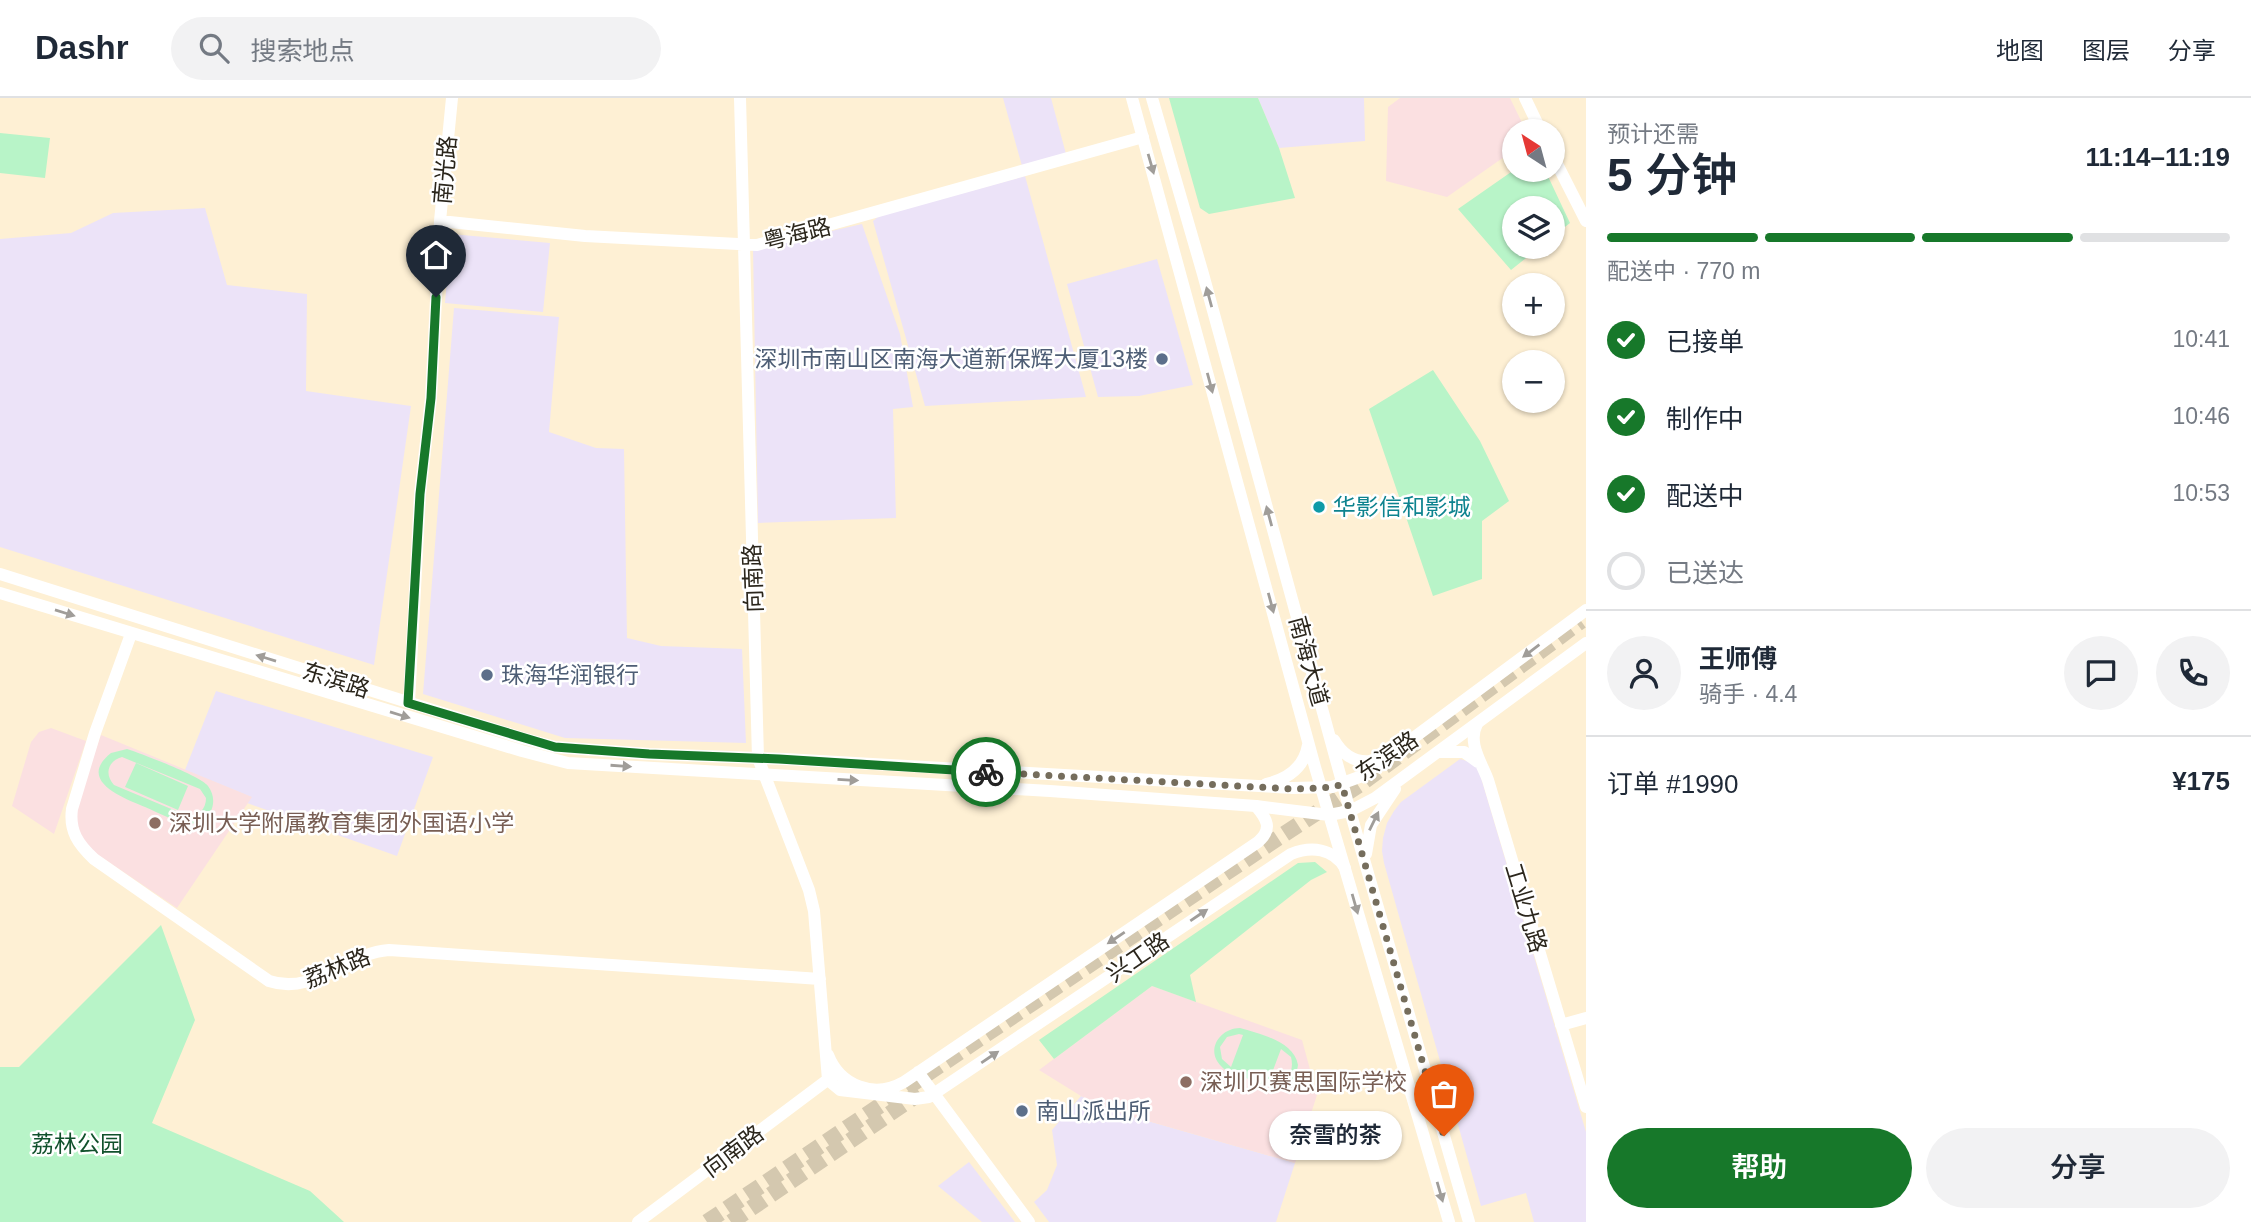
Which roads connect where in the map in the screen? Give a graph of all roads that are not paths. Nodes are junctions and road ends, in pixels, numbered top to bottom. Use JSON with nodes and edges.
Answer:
{"nodes":[{"id":1,"x":452,"y":98,"type":"edge"},
{"id":2,"x":740,"y":98,"type":"edge"},
{"id":3,"x":1132,"y":98,"type":"edge"},
{"id":4,"x":1152,"y":98,"type":"edge"},
{"id":5,"x":1525,"y":98,"type":"edge"},
{"id":6,"x":1535,"y":119,"type":"edge"},
{"id":7,"x":1143,"y":137,"type":"junction"},
{"id":8,"x":1565,"y":179,"type":"edge"},
{"id":9,"x":1586,"y":220,"type":"edge"},
{"id":10,"x":440,"y":221,"type":"junction"},
{"id":11,"x":744,"y":245,"type":"junction"},
{"id":12,"x":0,"y":574,"type":"edge"},
{"id":13,"x":0,"y":593,"type":"edge"},
{"id":14,"x":1586,"y":610,"type":"edge"},
{"id":15,"x":131,"y":634,"type":"junction"},
{"id":16,"x":1586,"y":643,"type":"edge"},
{"id":17,"x":408,"y":703,"type":"junction"},
{"id":18,"x":1326,"y":724,"type":"junction"},
{"id":19,"x":1477,"y":724,"type":"junction"},
{"id":20,"x":1308,"y":738,"type":"junction"},
{"id":21,"x":1398,"y":751,"type":"junction"},
{"id":22,"x":1439,"y":752,"type":"junction"},
{"id":23,"x":758,"y":758,"type":"junction"},
{"id":24,"x":1483,"y":768,"type":"junction"},
{"id":25,"x":763,"y":775,"type":"junction"},
{"id":26,"x":1404,"y":778,"type":"junction"},
{"id":27,"x":1342,"y":785,"type":"junction"},
{"id":28,"x":1250,"y":786,"type":"junction"},
{"id":29,"x":1322,"y":788,"type":"junction"},
{"id":30,"x":1255,"y":806,"type":"junction"},
{"id":31,"x":1350,"y":811,"type":"junction"},
{"id":32,"x":1329,"y":815,"type":"junction"},
{"id":33,"x":1345,"y":868,"type":"junction"},
{"id":34,"x":1367,"y":872,"type":"junction"},
{"id":35,"x":820,"y":979,"type":"junction"},
{"id":36,"x":1586,"y":1018,"type":"edge"},
{"id":37,"x":1561,"y":1025,"type":"junction"},
{"id":38,"x":918,"y":1072,"type":"junction"},
{"id":39,"x":832,"y":1076,"type":"junction"},
{"id":40,"x":934,"y":1095,"type":"junction"},
{"id":41,"x":1586,"y":1107,"type":"edge"},
{"id":42,"x":638,"y":1222,"type":"edge"},
{"id":43,"x":1029,"y":1222,"type":"edge"},
{"id":44,"x":1449,"y":1222,"type":"edge"},
{"id":45,"x":1469,"y":1222,"type":"edge"}],
"edges":[{"from":1,"to":10,"type":"main road","name":"南光路"},
{"from":2,"to":11,"type":"main road","name":"向南路"},
{"from":3,"to":7,"type":"main road","name":"南海大道"},
{"from":18,"to":4,"type":"main road","name":"南海大道","one_way":true},
{"from":5,"to":6,"type":"main road"},
{"from":7,"to":11,"type":"main road","name":"粤海路"},
{"from":7,"to":20,"type":"main road","name":"南海大道","one_way":true},
{"from":8,"to":9,"type":"main road"},
{"from":10,"to":11,"type":"main road","name":"粤海路"},
{"from":10,"to":17,"type":"main road","name":"南光路"},
{"from":11,"to":23,"type":"main road","name":"向南路"},
{"from":17,"to":12,"type":"main road","name":"东滨路","one_way":true},
{"from":13,"to":15,"type":"main road","name":"东滨路","one_way":true},
{"from":14,"to":21,"type":"main road","name":"东滨路","one_way":true},
{"from":15,"to":25,"type":"main road","name":"东滨路","one_way":true},
{"from":15,"to":35,"type":"main road","name":"荔林路"},
{"from":16,"to":19,"type":"main road","name":"东滨路"},
{"from":17,"to":23,"type":"main road","name":"东滨路"},
{"from":18,"to":21,"type":"main road"},
{"from":18,"to":27,"type":"main road","name":"南海大道"},
{"from":19,"to":22,"type":"main road","name":"东滨路"},
{"from":19,"to":24,"type":"main road","name":"工业九路"},
{"from":20,"to":28,"type":"main road"},
{"from":20,"to":29,"type":"main road","name":"南海大道"},
{"from":21,"to":27,"type":"main road","name":"东滨路"},
{"from":22,"to":24,"type":"main road"},
{"from":22,"to":26,"type":"main road","name":"东滨路"},
{"from":23,"to":25,"type":"main road","name":"向南路"},
{"from":23,"to":28,"type":"main road","name":"东滨路"},
{"from":24,"to":37,"type":"main road","name":"工业九路"},
{"from":25,"to":30,"type":"main road","name":"东滨路","one_way":true},
{"from":25,"to":35,"type":"main road","name":"向南路"},
{"from":26,"to":31,"type":"main road","name":"东滨路"},
{"from":34,"to":26,"type":"main road","one_way":true},
{"from":27,"to":29,"type":"main road","name":"东滨路"},
{"from":27,"to":31,"type":"main road","name":"南海大道"},
{"from":28,"to":29,"type":"main road","name":"东滨路"},
{"from":29,"to":32,"type":"main road","name":"南海大道"},
{"from":30,"to":32,"type":"main road","name":"东滨路"},
{"from":30,"to":38,"type":"main road","name":"兴工路","one_way":true},
{"from":31,"to":32,"type":"main road","name":"东滨路"},
{"from":31,"to":34,"type":"main road","name":"南海大道"},
{"from":32,"to":33,"type":"main road","name":"南海大道"},
{"from":40,"to":33,"type":"main road","name":"兴工路","one_way":true},
{"from":33,"to":44,"type":"main road","name":"南海大道","one_way":true},
{"from":34,"to":45,"type":"main road","name":"南海大道"},
{"from":35,"to":39,"type":"main road","name":"向南路"},
{"from":36,"to":37,"type":"main road"},
{"from":37,"to":41,"type":"main road","name":"工业九路"},
{"from":38,"to":39,"type":"main road","name":"兴工路"},
{"from":38,"to":40,"type":"main road"},
{"from":39,"to":40,"type":"main road"},
{"from":39,"to":42,"type":"main road","name":"向南路"},
{"from":40,"to":43,"type":"main road"}]}
